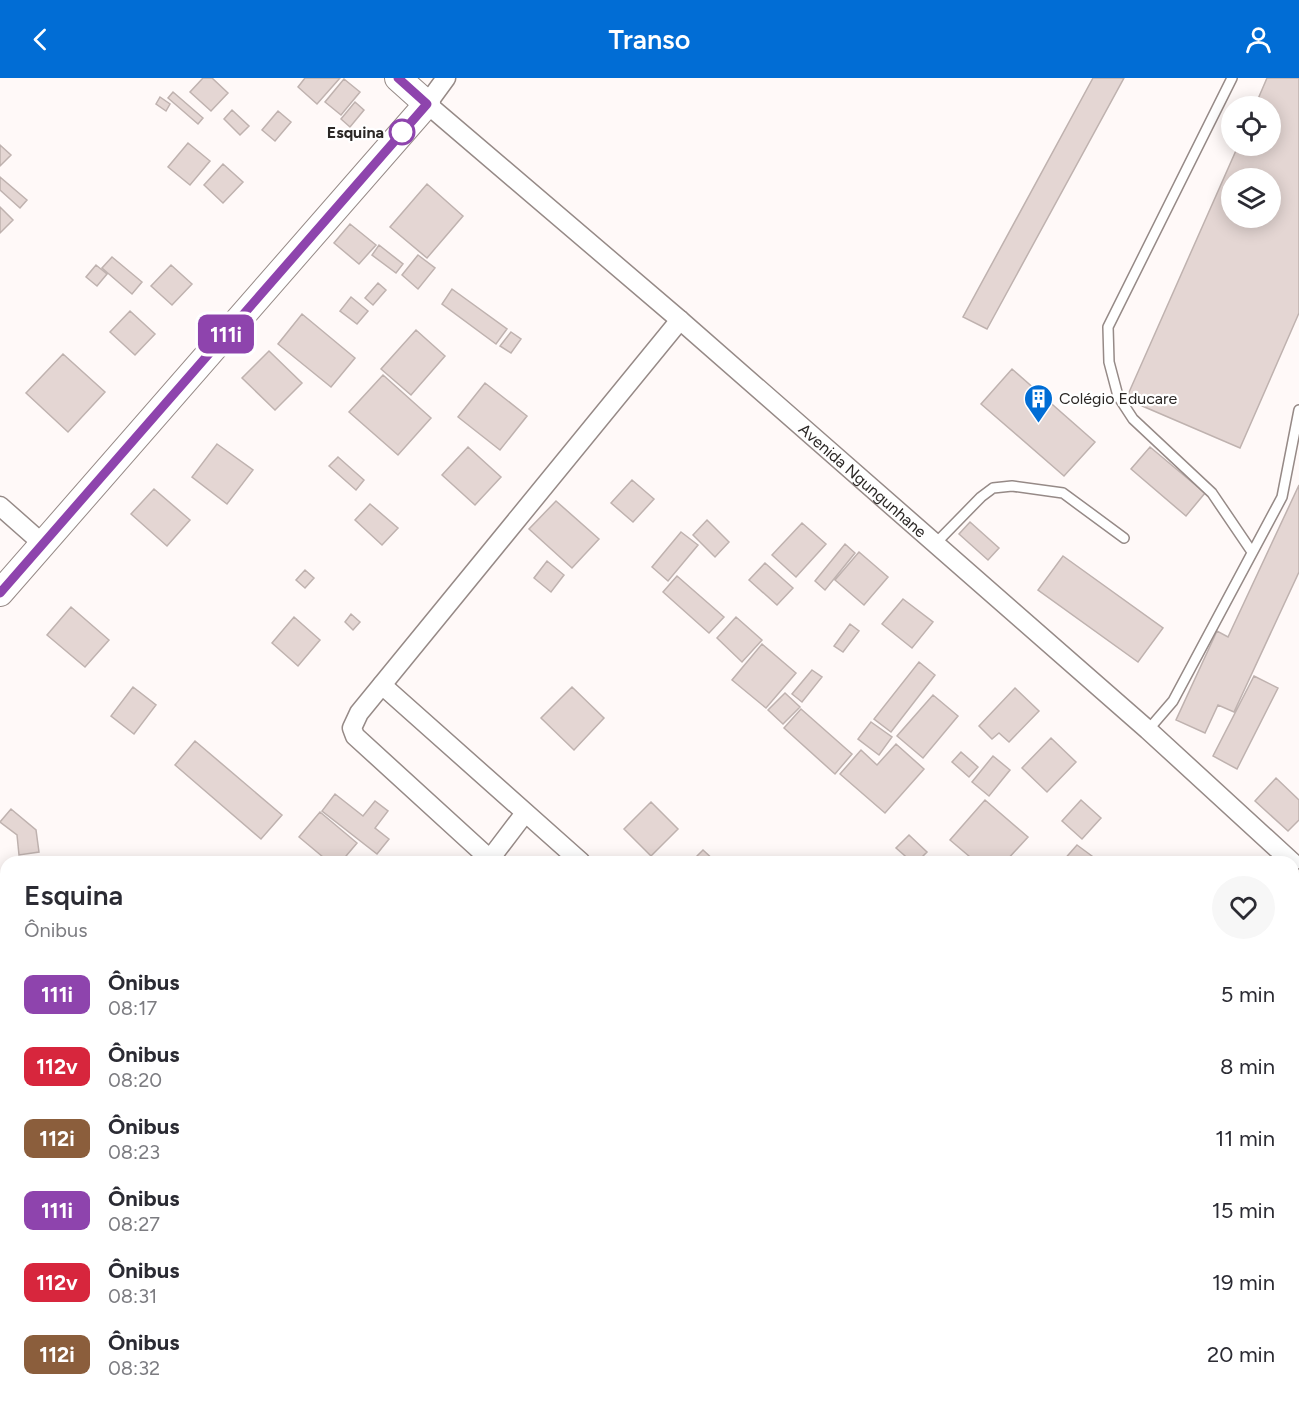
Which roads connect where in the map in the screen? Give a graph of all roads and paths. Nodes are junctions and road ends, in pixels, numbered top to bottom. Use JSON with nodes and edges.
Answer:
{"nodes":[{"id":1,"x":398,"y":78,"type":"edge"},
{"id":2,"x":446,"y":78,"type":"edge"},
{"id":3,"x":1232,"y":78,"type":"edge"},
{"id":4,"x":427,"y":104,"type":"junction"},
{"id":5,"x":680,"y":320,"type":"junction"},
{"id":6,"x":1299,"y":410,"type":"edge"},
{"id":7,"x":0,"y":506,"type":"edge"},
{"id":8,"x":1124,"y":538,"type":"dead end"},
{"id":9,"x":43,"y":544,"type":"junction"},
{"id":10,"x":935,"y":544,"type":"junction"},
{"id":11,"x":1252,"y":552,"type":"junction"},
{"id":12,"x":0,"y":593,"type":"edge"},
{"id":13,"x":382,"y":685,"type":"junction"},
{"id":14,"x":1149,"y":730,"type":"junction"},
{"id":15,"x":525,"y":813,"type":"junction"},
{"id":16,"x":486,"y":856,"type":"edge"},
{"id":17,"x":495,"y":856,"type":"edge"},
{"id":18,"x":574,"y":856,"type":"edge"},
{"id":19,"x":1285,"y":856,"type":"edge"}],
"edges":[{"from":1,"to":4,"type":"street"},
{"from":2,"to":4,"type":"street"},
{"from":3,"to":11,"type":"lane"},
{"from":4,"to":5,"type":"street","name":"Avenida Ngungunhane"},
{"from":4,"to":9,"type":"street"},
{"from":5,"to":10,"type":"street","name":"Avenida Ngungunhane"},
{"from":5,"to":13,"type":"street"},
{"from":6,"to":11,"type":"lane"},
{"from":7,"to":9,"type":"street"},
{"from":8,"to":10,"type":"lane"},
{"from":9,"to":12,"type":"street"},
{"from":10,"to":14,"type":"street","name":"Avenida Ngungunhane"},
{"from":11,"to":14,"type":"lane"},
{"from":13,"to":15,"type":"street"},
{"from":13,"to":16,"type":"street"},
{"from":14,"to":19,"type":"street","name":"Avenida Ngungunhane"},
{"from":15,"to":17,"type":"street"},
{"from":15,"to":18,"type":"street"}]}
